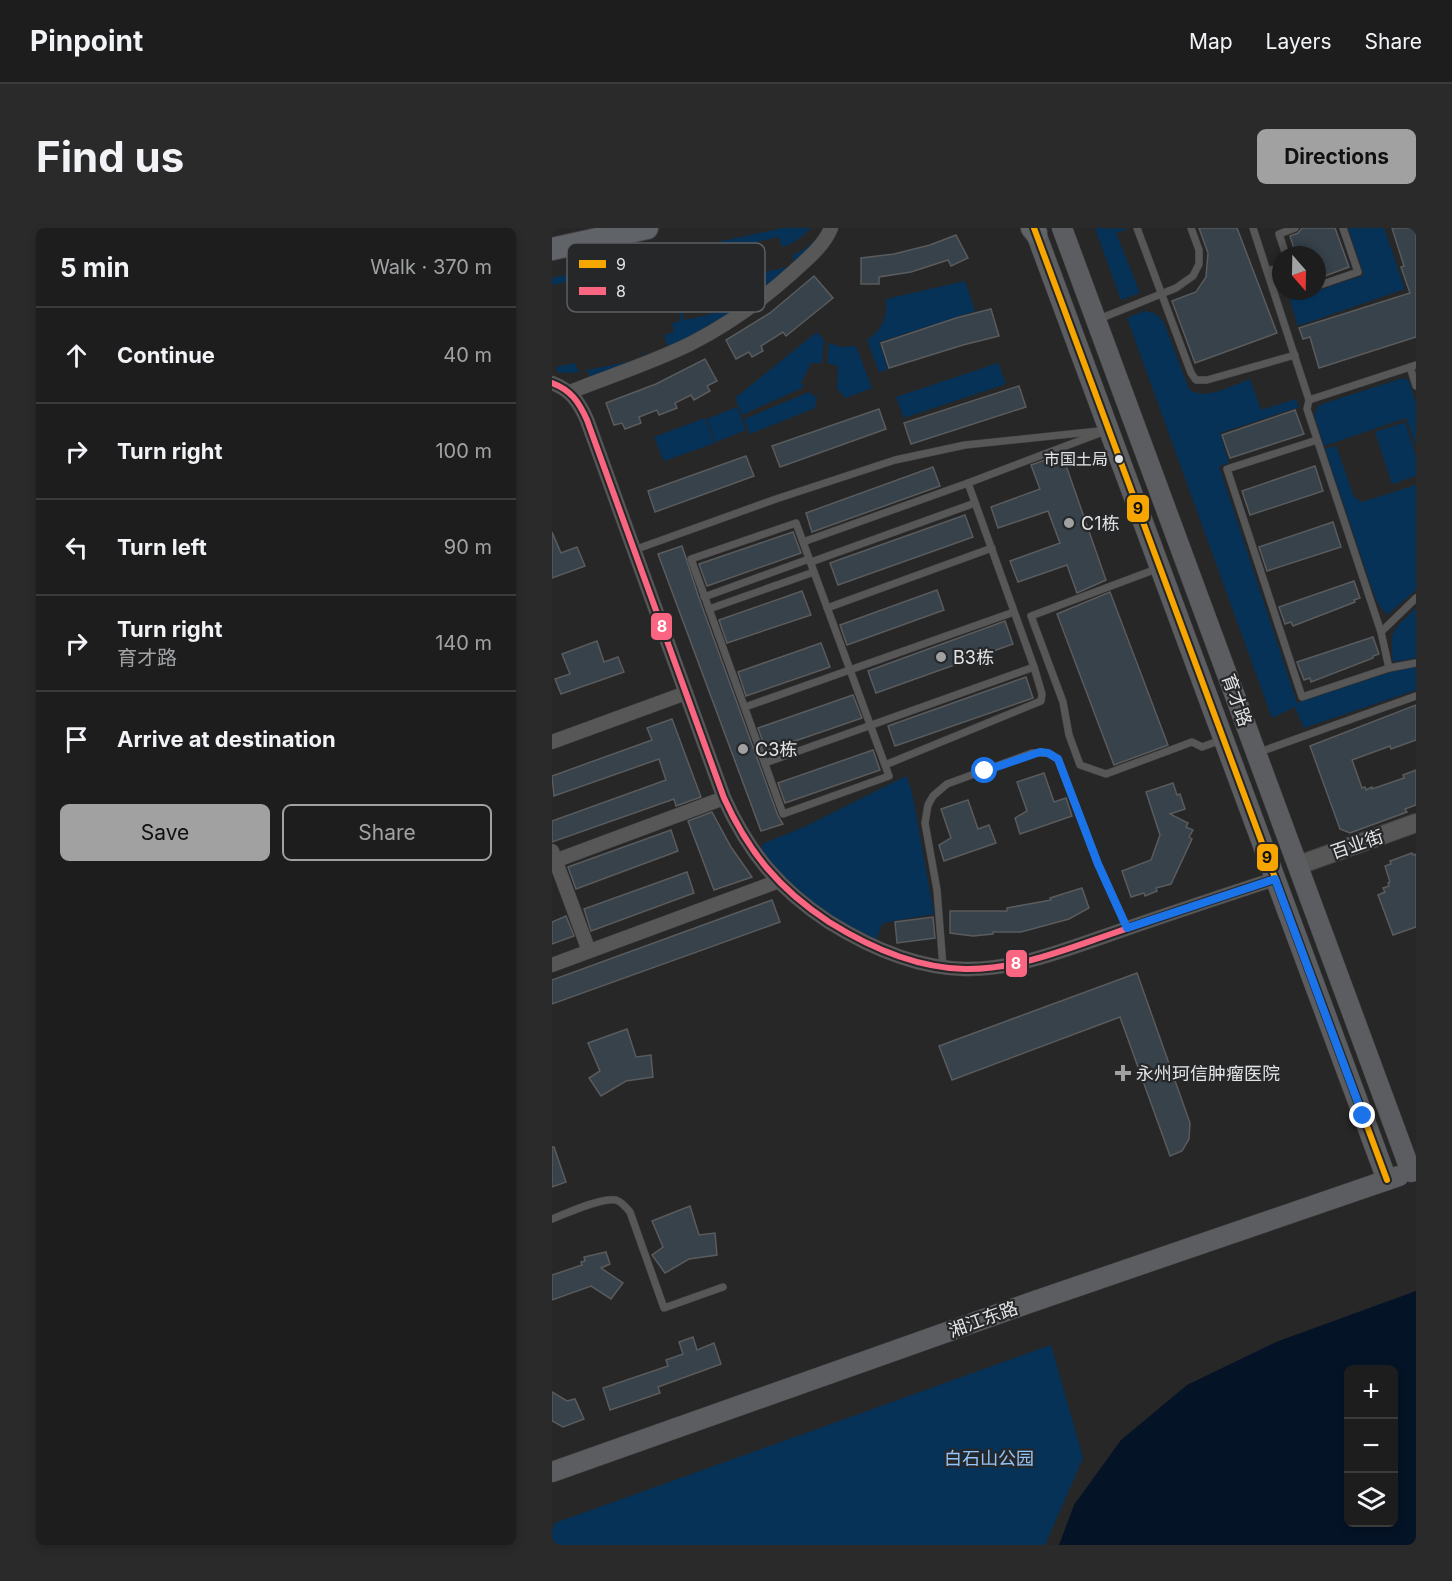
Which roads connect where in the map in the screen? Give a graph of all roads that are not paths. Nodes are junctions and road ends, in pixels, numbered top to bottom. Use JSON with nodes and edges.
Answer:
{"nodes":[{"id":1,"x":647,"y":228,"type":"edge"},
{"id":2,"x":831,"y":228,"type":"edge"},
{"id":3,"x":1137,"y":228,"type":"edge"},
{"id":4,"x":1191,"y":228,"type":"edge"},
{"id":5,"x":1253,"y":228,"type":"edge"},
{"id":6,"x":1295,"y":228,"type":"edge"},
{"id":7,"x":1343,"y":228,"type":"edge"},
{"id":8,"x":1063,"y":231,"type":"edge"},
{"id":9,"x":1035,"y":233,"type":"edge"},
{"id":10,"x":579,"y":243,"type":"edge"},
{"id":11,"x":567,"y":246,"type":"edge"},
{"id":12,"x":1283,"y":246,"type":"edge"},
{"id":13,"x":552,"y":249,"type":"edge"},
{"id":14,"x":1272,"y":270,"type":"edge"},
{"id":15,"x":1267,"y":272,"type":"junction"},
{"id":16,"x":1326,"y":283,"type":"edge"},
{"id":17,"x":1160,"y":294,"type":"junction"},
{"id":18,"x":765,"y":295,"type":"edge"},
{"id":19,"x":743,"y":312,"type":"edge"},
{"id":20,"x":1096,"y":320,"type":"junction"},
{"id":21,"x":1294,"y":355,"type":"junction"},
{"id":22,"x":1413,"y":366,"type":"edge"},
{"id":23,"x":552,"y":383,"type":"edge"},
{"id":24,"x":1416,"y":386,"type":"edge"},
{"id":25,"x":570,"y":392,"type":"junction"},
{"id":26,"x":1309,"y":400,"type":"junction"},
{"id":27,"x":1110,"y":429,"type":"junction"},
{"id":28,"x":1317,"y":440,"type":"junction"},
{"id":29,"x":968,"y":483,"type":"junction"},
{"id":30,"x":975,"y":503,"type":"junction"},
{"id":31,"x":803,"y":542,"type":"junction"},
{"id":32,"x":992,"y":548,"type":"junction"},
{"id":33,"x":634,"y":550,"type":"junction"},
{"id":34,"x":810,"y":561,"type":"junction"},
{"id":35,"x":1161,"y":567,"type":"junction"},
{"id":36,"x":814,"y":572,"type":"junction"},
{"id":37,"x":704,"y":597,"type":"junction"},
{"id":38,"x":1416,"y":598,"type":"edge"},
{"id":39,"x":827,"y":608,"type":"junction"},
{"id":40,"x":709,"y":609,"type":"junction"},
{"id":41,"x":1014,"y":612,"type":"junction"},
{"id":42,"x":1381,"y":632,"type":"junction"},
{"id":43,"x":1416,"y":663,"type":"edge"},
{"id":44,"x":1034,"y":667,"type":"junction"},
{"id":45,"x":1389,"y":668,"type":"junction"},
{"id":46,"x":850,"y":670,"type":"junction"},
{"id":47,"x":686,"y":693,"type":"junction"},
{"id":48,"x":1416,"y":696,"type":"edge"},
{"id":49,"x":745,"y":707,"type":"junction"},
{"id":50,"x":871,"y":726,"type":"junction"},
{"id":51,"x":1224,"y":739,"type":"junction"},
{"id":52,"x":552,"y":742,"type":"edge"},
{"id":53,"x":1257,"y":753,"type":"junction"},
{"id":54,"x":765,"y":762,"type":"junction"},
{"id":55,"x":885,"y":765,"type":"junction"},
{"id":56,"x":724,"y":798,"type":"junction"},
{"id":57,"x":1416,"y":824,"type":"edge"},
{"id":58,"x":553,"y":858,"type":"edge"},
{"id":59,"x":1299,"y":865,"type":"junction"},
{"id":60,"x":1275,"y":879,"type":"junction"},
{"id":61,"x":779,"y":881,"type":"junction"},
{"id":62,"x":1127,"y":928,"type":"junction"},
{"id":63,"x":590,"y":951,"type":"junction"},
{"id":64,"x":552,"y":965,"type":"edge"},
{"id":65,"x":943,"y":967,"type":"junction"},
{"id":66,"x":1414,"y":1171,"type":"edge"},
{"id":67,"x":1387,"y":1180,"type":"junction"},
{"id":68,"x":552,"y":1219,"type":"edge"},
{"id":69,"x":723,"y":1287,"type":"dead end"},
{"id":70,"x":552,"y":1472,"type":"edge"}],
"edges":[{"from":1,"to":10,"type":"main road"},
{"from":2,"to":18,"type":"street"},
{"from":3,"to":17,"type":"lane"},
{"from":4,"to":17,"type":"lane"},
{"from":5,"to":15,"type":"lane"},
{"from":6,"to":12,"type":"lane"},
{"from":7,"to":16,"type":"lane"},
{"from":8,"to":9,"type":"main road"},
{"from":8,"to":20,"type":"main road","name":"育才路"},
{"from":9,"to":27,"type":"main road","name":"育才路"},
{"from":11,"to":13,"type":"main road"},
{"from":14,"to":15,"type":"lane"},
{"from":15,"to":21,"type":"lane"},
{"from":17,"to":20,"type":"lane"},
{"from":17,"to":21,"type":"lane"},
{"from":19,"to":25,"type":"street"},
{"from":20,"to":53,"type":"main road","name":"育才路"},
{"from":21,"to":26,"type":"lane"},
{"from":22,"to":24,"type":"lane"},
{"from":22,"to":26,"type":"lane"},
{"from":23,"to":25,"type":"street"},
{"from":25,"to":33,"type":"street"},
{"from":26,"to":28,"type":"lane"},
{"from":27,"to":29,"type":"lane"},
{"from":27,"to":33,"type":"lane"},
{"from":27,"to":35,"type":"main road","name":"育才路"},
{"from":28,"to":42,"type":"lane"},
{"from":28,"to":45,"type":"lane"},
{"from":29,"to":30,"type":"lane"},
{"from":29,"to":31,"type":"lane"},
{"from":30,"to":32,"type":"lane"},
{"from":30,"to":34,"type":"lane"},
{"from":31,"to":34,"type":"lane"},
{"from":31,"to":37,"type":"lane"},
{"from":32,"to":39,"type":"lane"},
{"from":32,"to":41,"type":"lane"},
{"from":33,"to":47,"type":"street"},
{"from":34,"to":36,"type":"lane"},
{"from":34,"to":37,"type":"lane"},
{"from":35,"to":51,"type":"main road","name":"育才路"},
{"from":35,"to":51,"type":"lane"},
{"from":36,"to":39,"type":"lane"},
{"from":36,"to":40,"type":"lane"},
{"from":37,"to":40,"type":"lane"},
{"from":38,"to":42,"type":"lane"},
{"from":39,"to":46,"type":"lane"},
{"from":40,"to":49,"type":"lane"},
{"from":41,"to":44,"type":"lane"},
{"from":41,"to":46,"type":"lane"},
{"from":42,"to":45,"type":"lane"},
{"from":43,"to":45,"type":"lane"},
{"from":44,"to":50,"type":"lane"},
{"from":44,"to":55,"type":"lane"},
{"from":46,"to":49,"type":"lane"},
{"from":46,"to":50,"type":"lane"},
{"from":47,"to":52,"type":"street"},
{"from":47,"to":56,"type":"street"},
{"from":48,"to":53,"type":"lane"},
{"from":49,"to":54,"type":"lane"},
{"from":50,"to":54,"type":"lane"},
{"from":50,"to":55,"type":"lane"},
{"from":51,"to":60,"type":"main road","name":"育才路"},
{"from":53,"to":59,"type":"main road","name":"育才路"},
{"from":54,"to":55,"type":"lane"},
{"from":56,"to":58,"type":"street"},
{"from":56,"to":61,"type":"street"},
{"from":57,"to":59,"type":"street","name":"百业街"},
{"from":58,"to":63,"type":"street"},
{"from":59,"to":66,"type":"main road","name":"育才路"},
{"from":60,"to":62,"type":"street"},
{"from":60,"to":67,"type":"main road","name":"育才路"},
{"from":61,"to":63,"type":"street"},
{"from":61,"to":65,"type":"street"},
{"from":62,"to":65,"type":"street"},
{"from":62,"to":65,"type":"lane"},
{"from":63,"to":64,"type":"street"},
{"from":66,"to":67,"type":"main road","name":"湘江东路"},
{"from":67,"to":70,"type":"main road","name":"湘江东路"},
{"from":68,"to":69,"type":"lane"}]}
